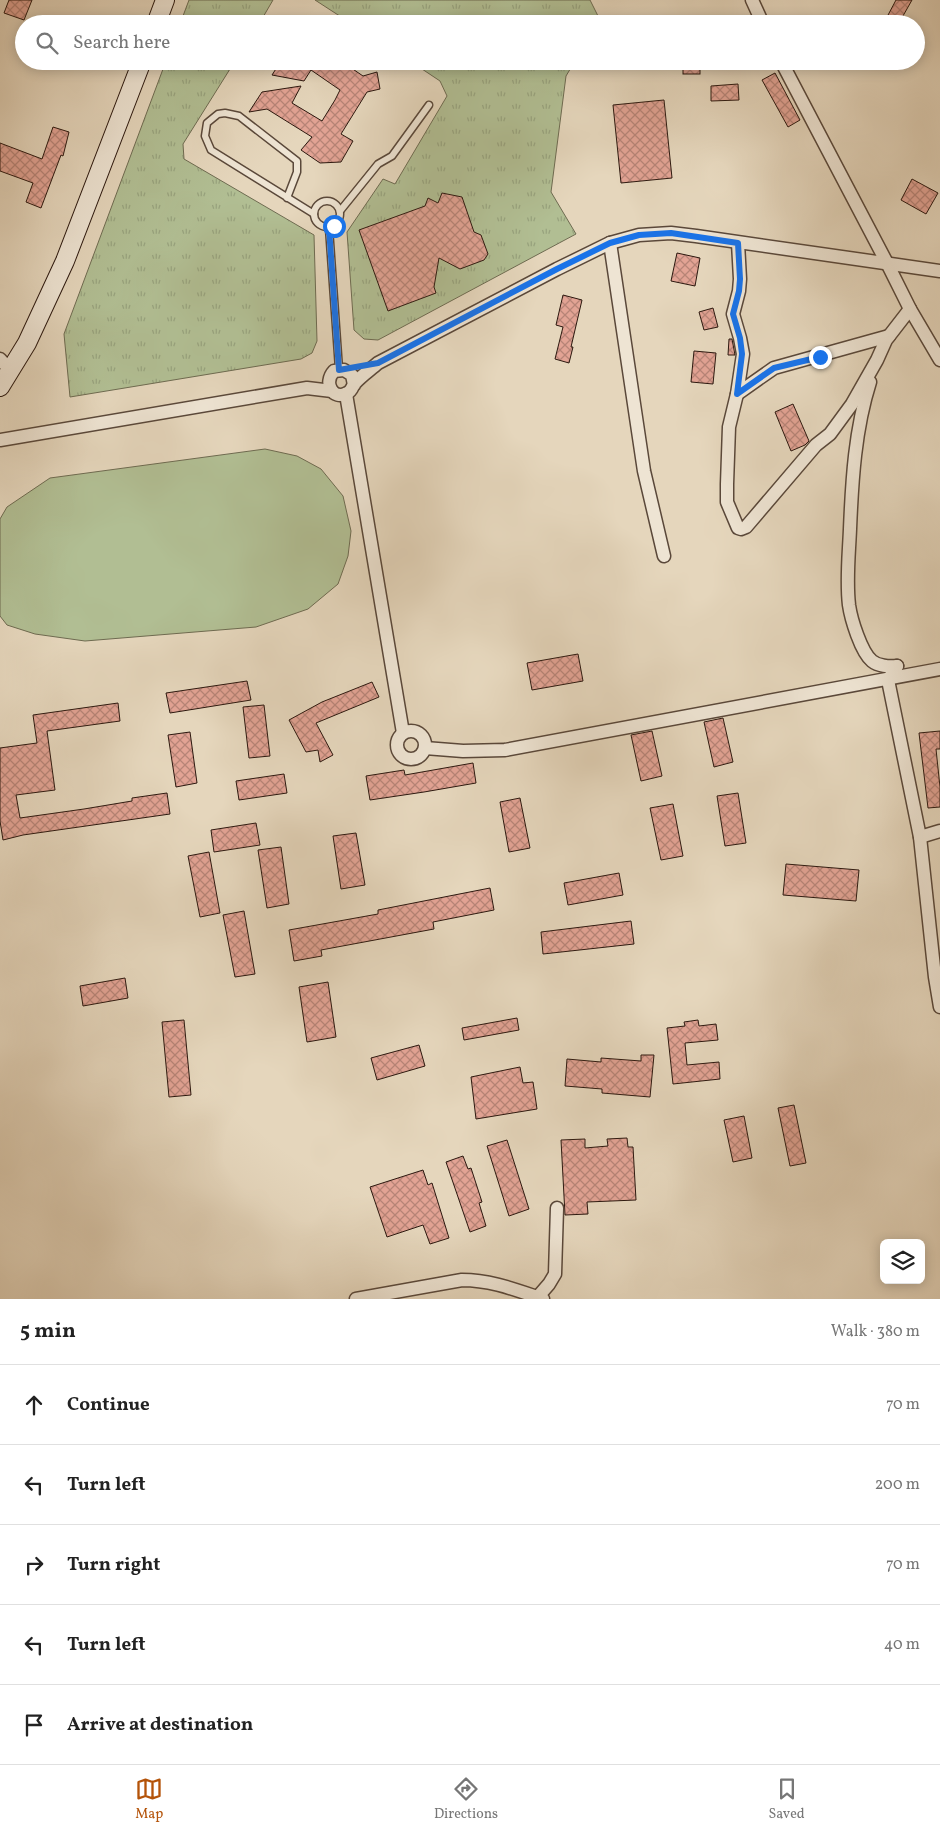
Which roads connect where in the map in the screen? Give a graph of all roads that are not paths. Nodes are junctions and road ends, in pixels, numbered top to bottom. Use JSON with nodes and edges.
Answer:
{"nodes":[{"id":1,"x":165,"y":0,"type":"edge"},
{"id":2,"x":752,"y":0,"type":"edge"},
{"id":3,"x":159,"y":15,"type":"edge"},
{"id":4,"x":759,"y":15,"type":"edge"},
{"id":5,"x":139,"y":70,"type":"edge"},
{"id":6,"x":786,"y":70,"type":"edge"},
{"id":7,"x":429,"y":105,"type":"dead end"},
{"id":8,"x":287,"y":198,"type":"junction"},
{"id":9,"x":340,"y":211,"type":"junction"},
{"id":10,"x":314,"y":214,"type":"junction"},
{"id":11,"x":329,"y":228,"type":"junction"},
{"id":12,"x":610,"y":243,"type":"junction"},
{"id":13,"x":738,"y":243,"type":"junction"},
{"id":14,"x":888,"y":265,"type":"junction"},
{"id":15,"x":939,"y":268,"type":"edge"},
{"id":16,"x":910,"y":309,"type":"junction"},
{"id":17,"x":889,"y":336,"type":"junction"},
{"id":18,"x":877,"y":360,"type":"junction"},
{"id":19,"x":940,"y":360,"type":"edge"},
{"id":20,"x":378,"y":363,"type":"junction"},
{"id":21,"x":6,"y":364,"type":"edge"},
{"id":22,"x":338,"y":371,"type":"junction"},
{"id":23,"x":0,"y":386,"type":"edge"},
{"id":24,"x":307,"y":388,"type":"junction"},
{"id":25,"x":350,"y":389,"type":"junction"},
{"id":26,"x":332,"y":391,"type":"junction"},
{"id":27,"x":737,"y":394,"type":"junction"},
{"id":28,"x":0,"y":440,"type":"edge"},
{"id":29,"x":664,"y":556,"type":"dead end"},
{"id":30,"x":940,"y":669,"type":"edge"},
{"id":31,"x":888,"y":680,"type":"junction"},
{"id":32,"x":403,"y":733,"type":"junction"},
{"id":33,"x":425,"y":748,"type":"junction"},
{"id":34,"x":940,"y":830,"type":"edge"},
{"id":35,"x":920,"y":837,"type":"junction"},
{"id":36,"x":937,"y":976,"type":"edge"},
{"id":37,"x":940,"y":1007,"type":"edge"},
{"id":38,"x":557,"y":1208,"type":"dead end"},
{"id":39,"x":395,"y":1291,"type":"junction"},
{"id":40,"x":539,"y":1298,"type":"edge"},
{"id":41,"x":356,"y":1299,"type":"edge"},
{"id":42,"x":407,"y":1299,"type":"edge"}],
"edges":[{"from":1,"to":3,"type":"street"},
{"from":2,"to":4,"type":"street"},
{"from":5,"to":21,"type":"street"},
{"from":6,"to":14,"type":"street"},
{"from":7,"to":9,"type":"lane"},
{"from":8,"to":8,"type":"lane"},
{"from":8,"to":10,"type":"lane"},
{"from":9,"to":10,"type":"lane"},
{"from":9,"to":11,"type":"lane"},
{"from":10,"to":11,"type":"lane"},
{"from":11,"to":22,"type":"lane"},
{"from":12,"to":13,"type":"street"},
{"from":12,"to":20,"type":"street"},
{"from":12,"to":29,"type":"street"},
{"from":13,"to":14,"type":"street"},
{"from":13,"to":27,"type":"street"},
{"from":14,"to":15,"type":"street"},
{"from":14,"to":16,"type":"street"},
{"from":16,"to":17,"type":"street"},
{"from":16,"to":19,"type":"street"},
{"from":17,"to":18,"type":"street"},
{"from":17,"to":27,"type":"street"},
{"from":18,"to":27,"type":"street"},
{"from":18,"to":31,"type":"street"},
{"from":20,"to":22,"type":"street"},
{"from":20,"to":25,"type":"street"},
{"from":21,"to":23,"type":"street"},
{"from":22,"to":24,"type":"street"},
{"from":22,"to":25,"type":"street"},
{"from":22,"to":26,"type":"street"},
{"from":24,"to":26,"type":"street"},
{"from":24,"to":28,"type":"street"},
{"from":25,"to":26,"type":"street"},
{"from":25,"to":32,"type":"street"},
{"from":30,"to":31,"type":"street"},
{"from":31,"to":33,"type":"street"},
{"from":31,"to":35,"type":"street"},
{"from":32,"to":33,"type":"street"},
{"from":32,"to":33,"type":"street"},
{"from":34,"to":35,"type":"street"},
{"from":35,"to":36,"type":"street"},
{"from":36,"to":37,"type":"street"},
{"from":38,"to":40,"type":"street"},
{"from":39,"to":40,"type":"street"},
{"from":39,"to":41,"type":"street"},
{"from":39,"to":42,"type":"street"}]}
